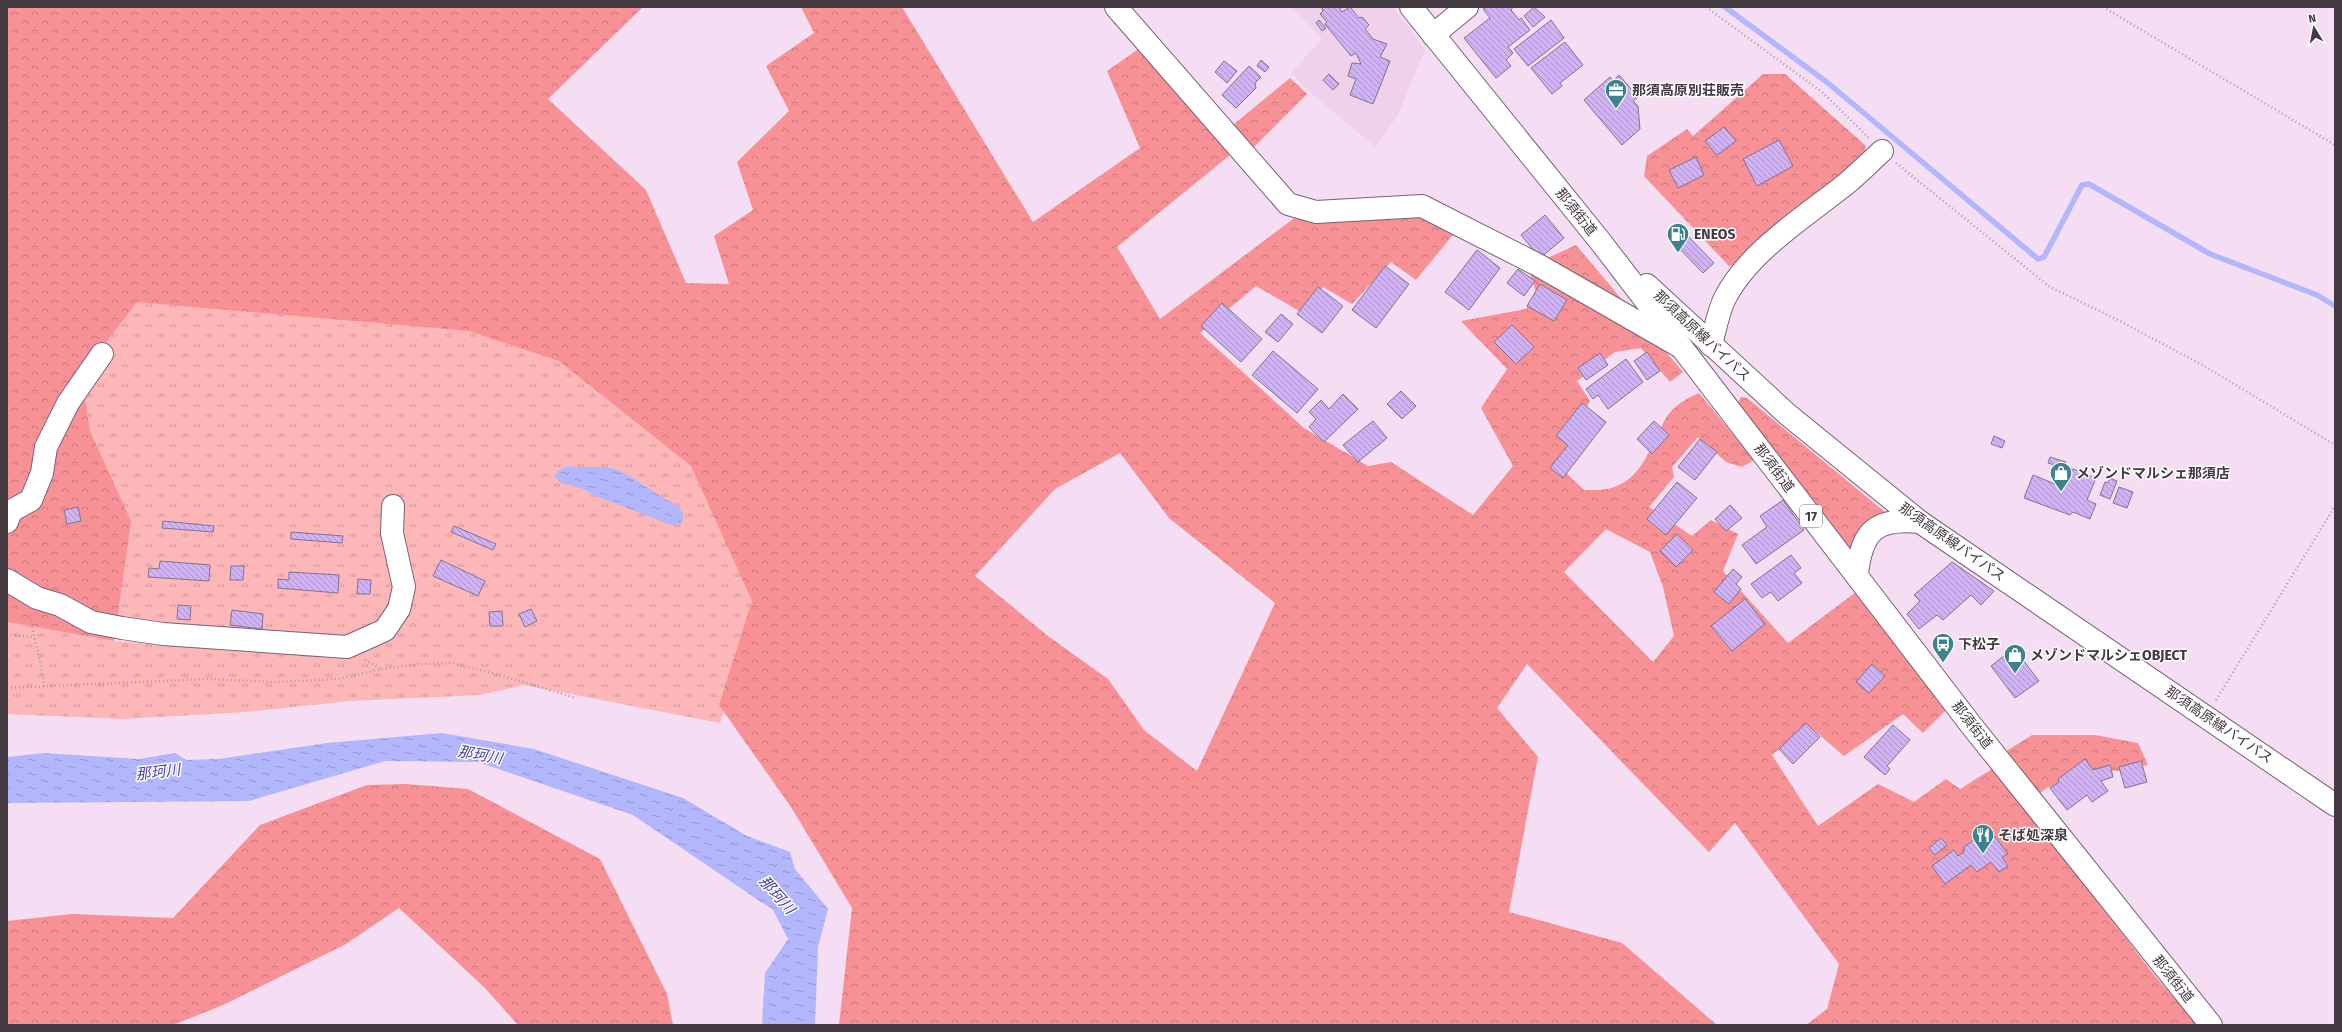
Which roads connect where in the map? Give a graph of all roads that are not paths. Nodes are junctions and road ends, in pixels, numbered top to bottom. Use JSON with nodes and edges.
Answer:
{"nodes":[{"id":1,"x":1116,"y":7,"type":"edge"},
{"id":2,"x":1411,"y":7,"type":"edge"},
{"id":3,"x":1467,"y":7,"type":"edge"},
{"id":4,"x":1433,"y":35,"type":"junction"},
{"id":5,"x":1882,"y":151,"type":"road end"},
{"id":6,"x":1600,"y":241,"type":"junction"},
{"id":7,"x":1711,"y":344,"type":"junction"},
{"id":8,"x":1681,"y":347,"type":"junction"},
{"id":9,"x":102,"y":354,"type":"dead end"},
{"id":10,"x":393,"y":506,"type":"dead end"},
{"id":11,"x":8,"y":514,"type":"edge"},
{"id":12,"x":1920,"y":522,"type":"junction"},
{"id":13,"x":1857,"y":574,"type":"junction"},
{"id":14,"x":7,"y":580,"type":"edge"},
{"id":15,"x":2335,"y":805,"type":"edge"},
{"id":16,"x":2210,"y":1025,"type":"edge"}],
"edges":[{"from":1,"to":8,"type":"main road"},
{"from":2,"to":4,"type":"main road","name":"那須街道","number":"17"},
{"from":3,"to":4,"type":"main road"},
{"from":4,"to":6,"type":"main road","name":"那須街道","number":"17"},
{"from":5,"to":7,"type":"main road"},
{"from":6,"to":7,"type":"main road","name":"那須高原線バイパス","number":"17"},
{"from":6,"to":8,"type":"main road","name":"那須街道","number":"17"},
{"from":7,"to":12,"type":"main road","name":"那須高原線バイパス","number":"17"},
{"from":8,"to":13,"type":"main road","name":"那須街道","number":"17"},
{"from":9,"to":11,"type":"main road"},
{"from":10,"to":14,"type":"main road"},
{"from":12,"to":13,"type":"main road"},
{"from":12,"to":15,"type":"main road","name":"那須高原線バイパス","number":"17"},
{"from":13,"to":16,"type":"main road","name":"那須街道","number":"17"}]}
